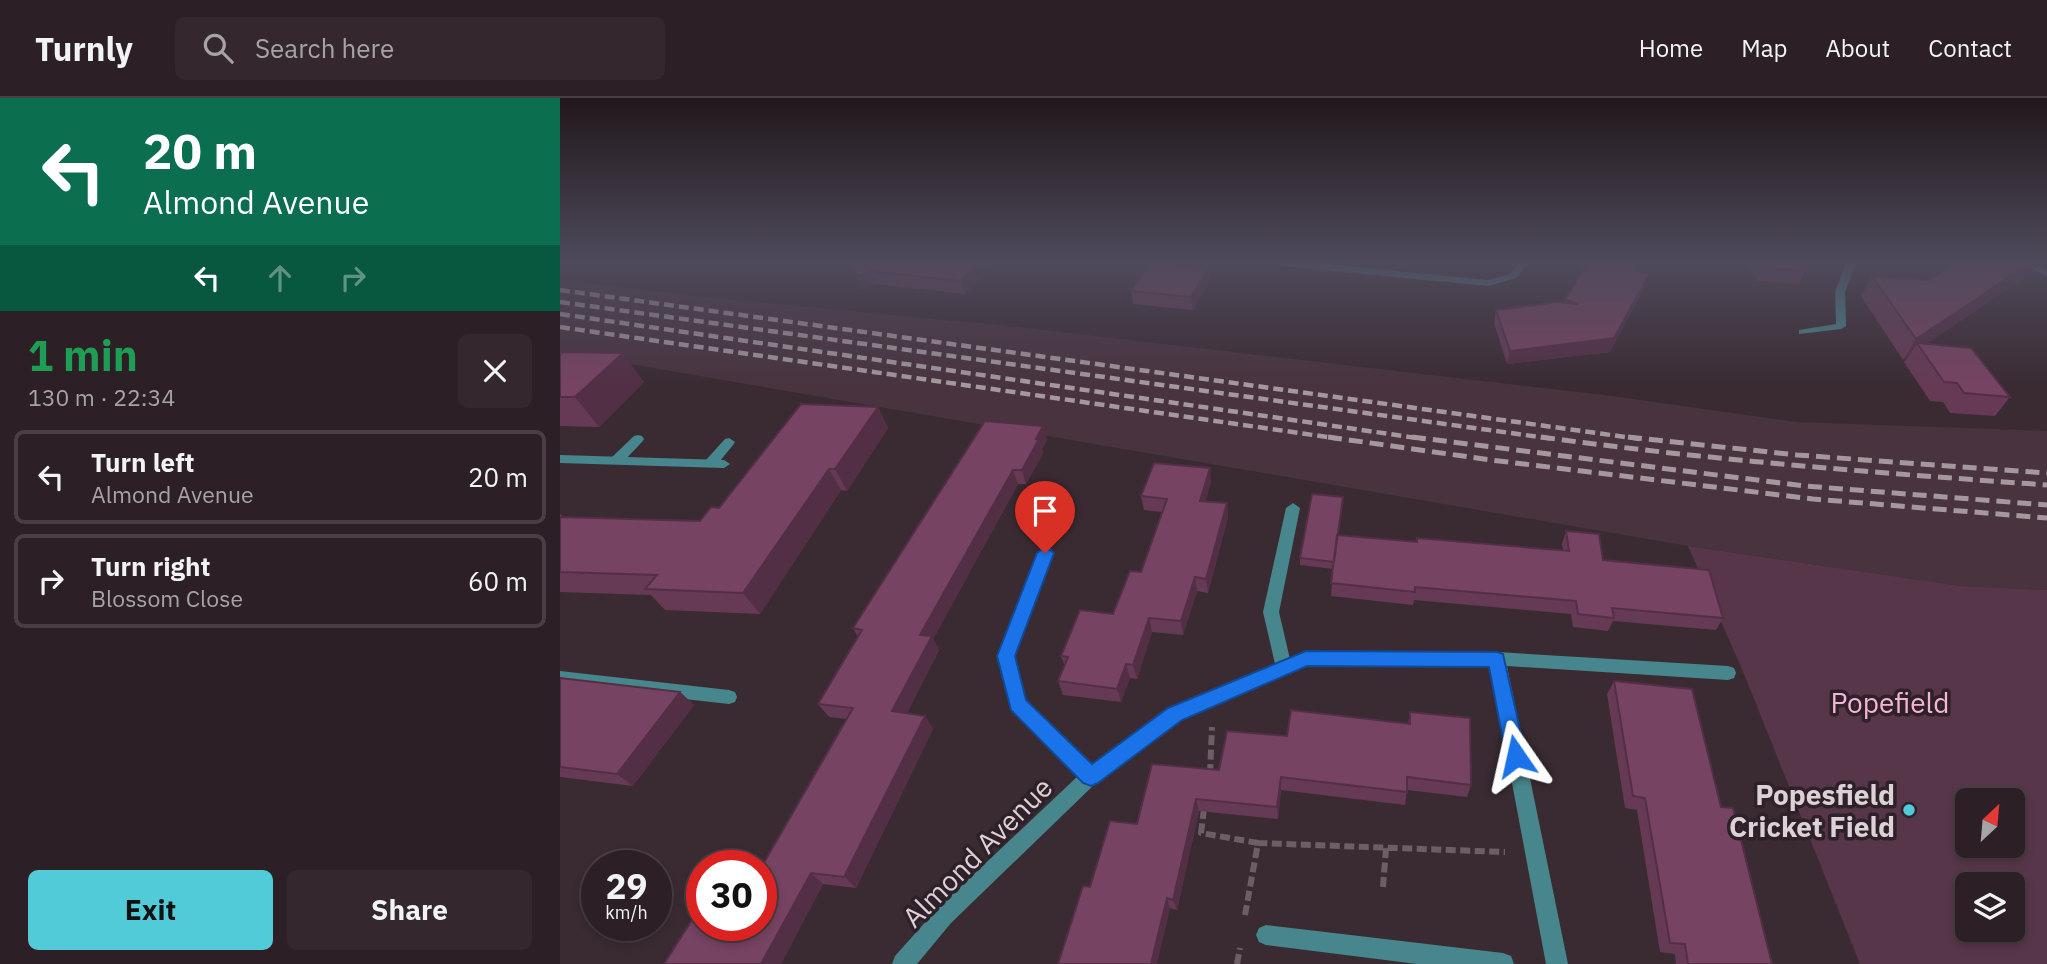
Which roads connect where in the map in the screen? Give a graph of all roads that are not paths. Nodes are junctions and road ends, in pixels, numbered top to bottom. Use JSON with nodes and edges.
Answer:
{"nodes":[{"id":1,"x":1840,"y":303,"type":"edge"},
{"id":2,"x":1803,"y":332,"type":"dead end"},
{"id":3,"x":638,"y":439,"type":"dead end"},
{"id":4,"x":729,"y":442,"type":"dead end"},
{"id":5,"x":560,"y":459,"type":"edge"},
{"id":6,"x":616,"y":461,"type":"junction"},
{"id":7,"x":1293,"y":508,"type":"dead end"},
{"id":8,"x":1045,"y":553,"type":"dead end"},
{"id":9,"x":1497,"y":659,"type":"junction"},
{"id":10,"x":1284,"y":668,"type":"junction"},
{"id":11,"x":1728,"y":673,"type":"dead end"},
{"id":12,"x":560,"y":678,"type":"edge"},
{"id":13,"x":729,"y":697,"type":"dead end"},
{"id":14,"x":1091,"y":776,"type":"junction"},
{"id":15,"x":1266,"y":935,"type":"dead end"},
{"id":16,"x":903,"y":964,"type":"edge"},
{"id":17,"x":1503,"y":964,"type":"edge"},
{"id":18,"x":1556,"y":964,"type":"edge"}],
"edges":[{"from":1,"to":2,"type":"street"},
{"from":3,"to":6,"type":"street"},
{"from":4,"to":6,"type":"street"},
{"from":5,"to":6,"type":"street"},
{"from":7,"to":10,"type":"street"},
{"from":8,"to":14,"type":"street"},
{"from":9,"to":10,"type":"street","name":"Almond Avenue"},
{"from":9,"to":11,"type":"street","name":"Almond Avenue"},
{"from":9,"to":18,"type":"street"},
{"from":10,"to":14,"type":"street","name":"Almond Avenue"},
{"from":12,"to":13,"type":"street"},
{"from":14,"to":16,"type":"street","name":"Almond Avenue"},
{"from":15,"to":17,"type":"street"}]}
